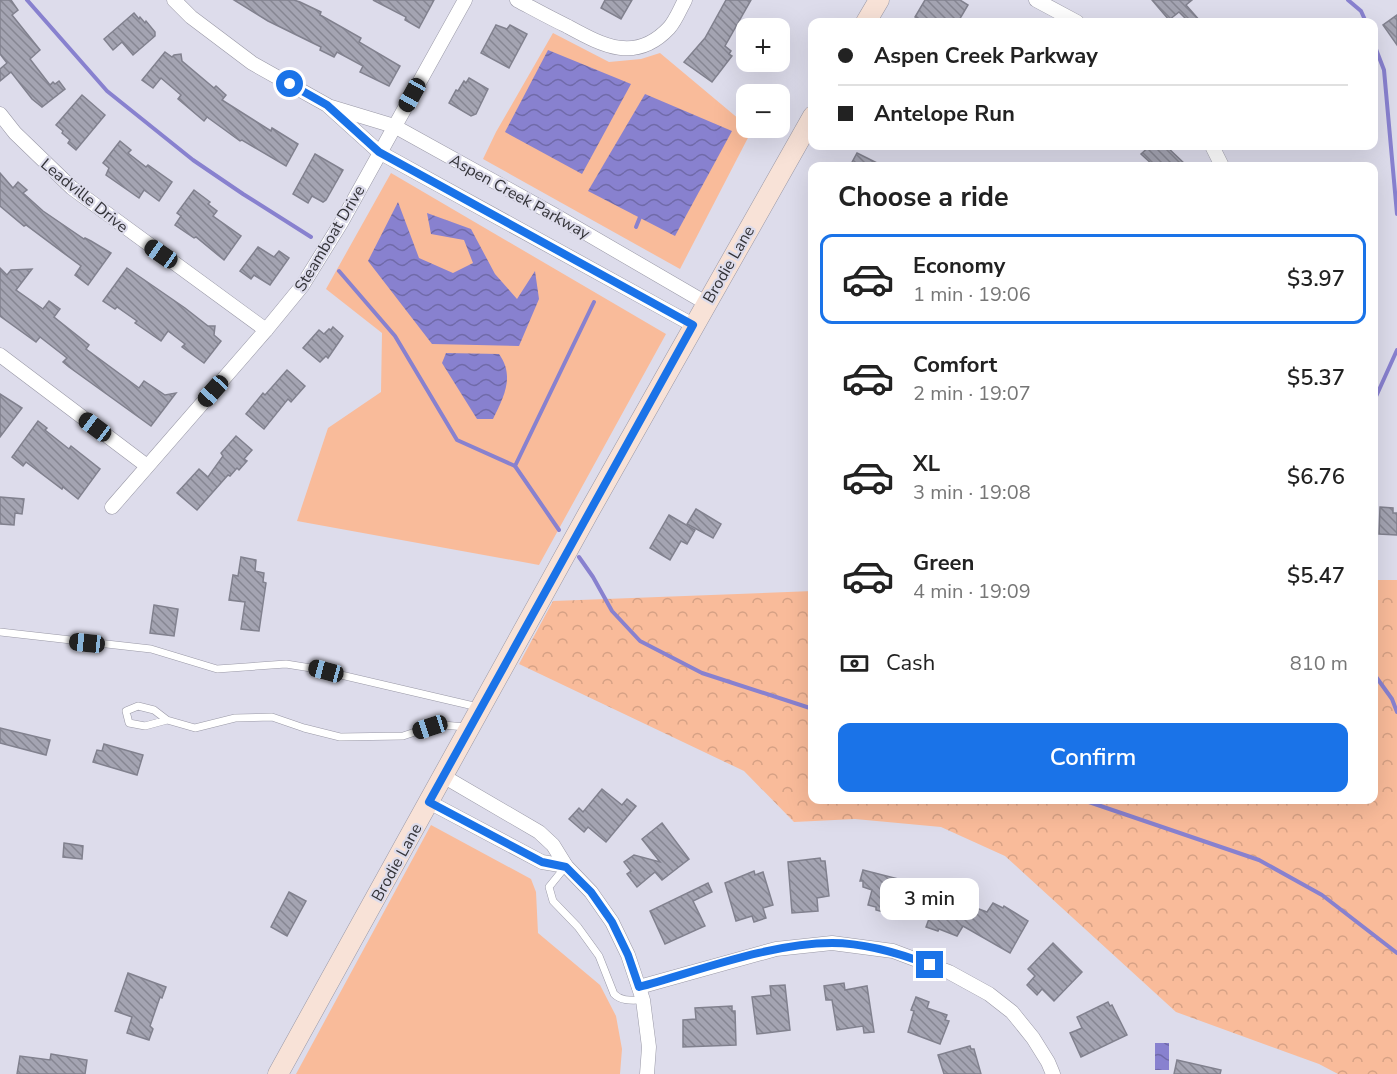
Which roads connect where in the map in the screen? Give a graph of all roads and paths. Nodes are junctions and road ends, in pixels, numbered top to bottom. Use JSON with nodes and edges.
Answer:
{"nodes":[{"id":1,"x":174,"y":0,"type":"edge"},
{"id":2,"x":465,"y":0,"type":"edge"},
{"id":3,"x":517,"y":0,"type":"edge"},
{"id":4,"x":685,"y":0,"type":"edge"},
{"id":5,"x":879,"y":0,"type":"edge"},
{"id":6,"x":1036,"y":0,"type":"edge"},
{"id":7,"x":868,"y":18,"type":"edge"},
{"id":8,"x":1070,"y":18,"type":"edge"},
{"id":9,"x":327,"y":105,"type":"junction"},
{"id":10,"x":0,"y":114,"type":"edge"},
{"id":11,"x":808,"y":125,"type":"edge"},
{"id":12,"x":394,"y":126,"type":"junction"},
{"id":13,"x":379,"y":152,"type":"junction"},
{"id":14,"x":706,"y":303,"type":"junction"},
{"id":15,"x":693,"y":325,"type":"junction"},
{"id":16,"x":266,"y":330,"type":"junction"},
{"id":17,"x":0,"y":355,"type":"edge"},
{"id":18,"x":147,"y":466,"type":"junction"},
{"id":19,"x":112,"y":507,"type":"dead end"},
{"id":20,"x":0,"y":632,"type":"edge"},
{"id":21,"x":481,"y":707,"type":"junction"},
{"id":22,"x":167,"y":720,"type":"junction"},
{"id":23,"x":470,"y":728,"type":"junction"},
{"id":24,"x":443,"y":776,"type":"junction"},
{"id":25,"x":429,"y":802,"type":"junction"},
{"id":26,"x":566,"y":867,"type":"junction"},
{"id":27,"x":641,"y":993,"type":"junction"},
{"id":28,"x":278,"y":1074,"type":"edge"},
{"id":29,"x":647,"y":1074,"type":"edge"},
{"id":30,"x":1053,"y":1074,"type":"edge"}],
"edges":[{"from":1,"to":9,"type":"street","name":"Aspen Creek Parkway"},
{"from":2,"to":12,"type":"street","name":"Steamboat Drive"},
{"from":3,"to":4,"type":"street"},
{"from":5,"to":7,"type":"main road"},
{"from":6,"to":8,"type":"street"},
{"from":9,"to":12,"type":"street","name":"Aspen Creek Parkway"},
{"from":9,"to":13,"type":"street","name":"Aspen Creek Parkway"},
{"from":10,"to":16,"type":"street","name":"Leadville Drive"},
{"from":11,"to":14,"type":"main road","name":"Brodie Lane"},
{"from":12,"to":13,"type":"street","name":"Steamboat Drive"},
{"from":12,"to":14,"type":"street","name":"Aspen Creek Parkway"},
{"from":13,"to":15,"type":"street","name":"Aspen Creek Parkway"},
{"from":13,"to":16,"type":"street","name":"Steamboat Drive"},
{"from":14,"to":15,"type":"main road","name":"Brodie Lane"},
{"from":15,"to":21,"type":"main road","name":"Brodie Lane"},
{"from":16,"to":18,"type":"street","name":"Steamboat Drive"},
{"from":17,"to":18,"type":"street"},
{"from":18,"to":19,"type":"street","name":"Steamboat Drive"},
{"from":20,"to":21,"type":"lane"},
{"from":21,"to":23,"type":"main road","name":"Brodie Lane"},
{"from":22,"to":22,"type":"lane"},
{"from":22,"to":23,"type":"lane"},
{"from":23,"to":24,"type":"main road","name":"Brodie Lane"},
{"from":24,"to":25,"type":"main road","name":"Brodie Lane"},
{"from":24,"to":26,"type":"street"},
{"from":25,"to":26,"type":"street"},
{"from":25,"to":28,"type":"main road","name":"Brodie Lane"},
{"from":26,"to":27,"type":"street"},
{"from":26,"to":27,"type":"lane"},
{"from":27,"to":29,"type":"street"},
{"from":27,"to":30,"type":"street"}]}
